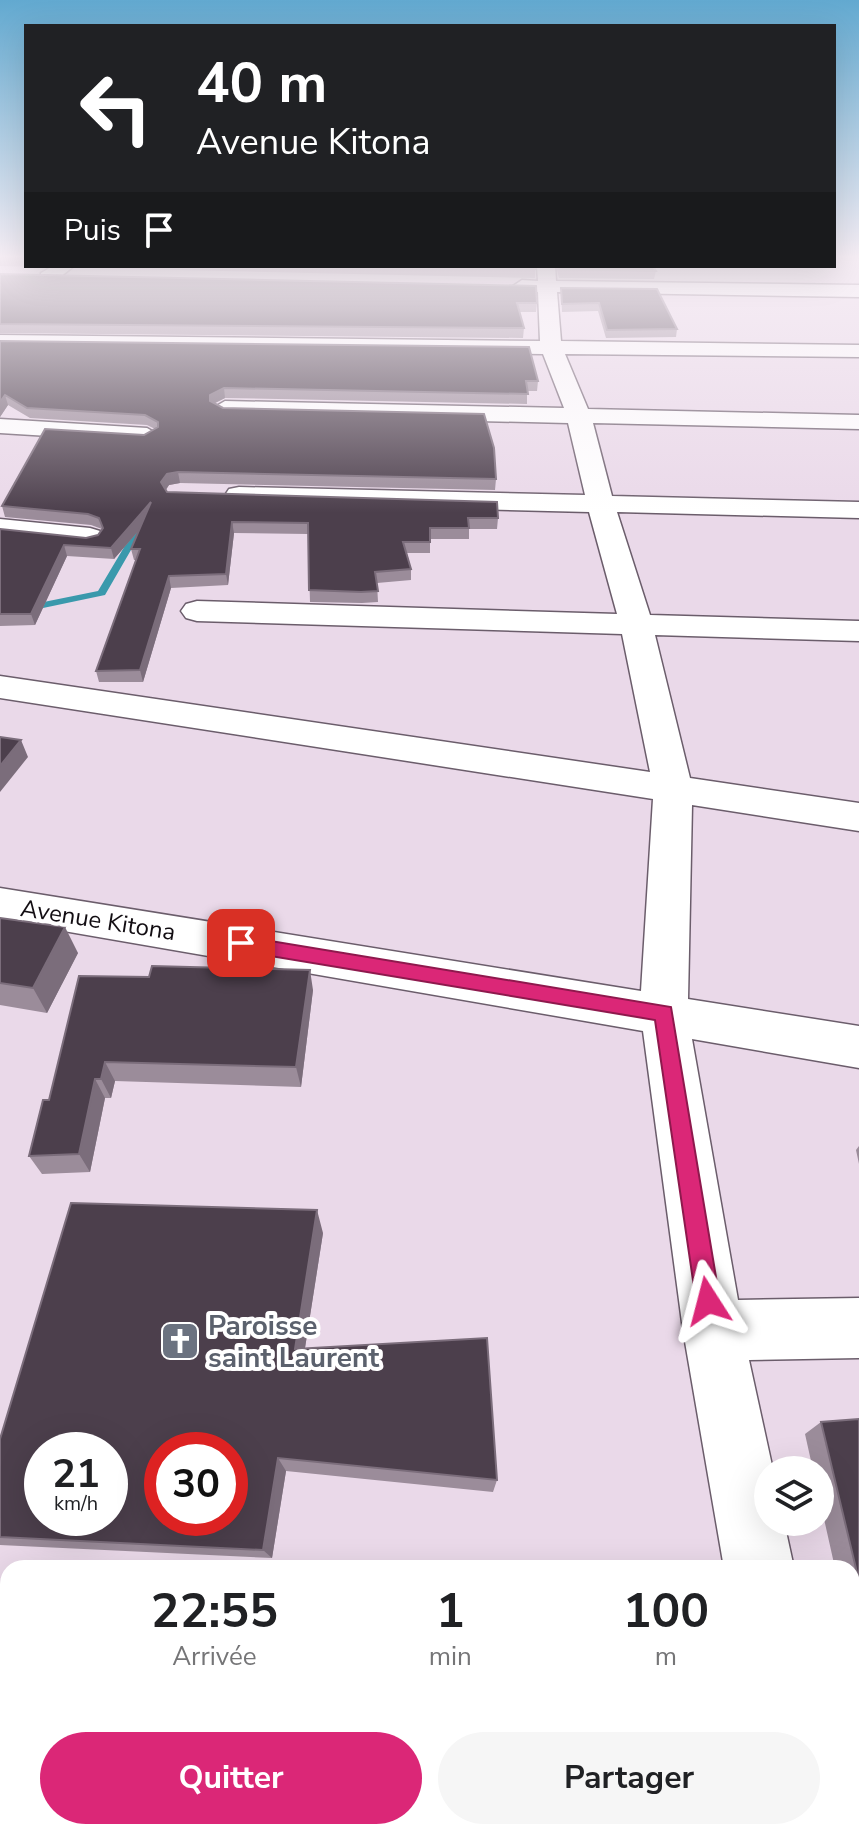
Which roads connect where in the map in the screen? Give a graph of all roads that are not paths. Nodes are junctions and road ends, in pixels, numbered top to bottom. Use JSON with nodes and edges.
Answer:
{"nodes":[{"id":1,"x":80,"y":342,"type":"edge"},
{"id":2,"x":551,"y":342,"type":"edge"},
{"id":3,"x":551,"y":347,"type":"junction"},
{"id":4,"x":859,"y":351,"type":"edge"},
{"id":5,"x":225,"y":408,"type":"edge"},
{"id":6,"x":579,"y":417,"type":"junction"},
{"id":7,"x":859,"y":422,"type":"edge"},
{"id":8,"x":0,"y":426,"type":"edge"},
{"id":9,"x":147,"y":435,"type":"edge"},
{"id":10,"x":211,"y":495,"type":"edge"},
{"id":11,"x":601,"y":506,"type":"junction"},
{"id":12,"x":859,"y":510,"type":"edge"},
{"id":13,"x":0,"y":528,"type":"edge"},
{"id":14,"x":90,"y":537,"type":"edge"},
{"id":15,"x":197,"y":611,"type":"dead end"},
{"id":16,"x":637,"y":626,"type":"junction"},
{"id":17,"x":859,"y":631,"type":"edge"},
{"id":18,"x":0,"y":687,"type":"edge"},
{"id":19,"x":673,"y":789,"type":"junction"},
{"id":20,"x":859,"y":817,"type":"edge"},
{"id":21,"x":0,"y":904,"type":"edge"},
{"id":22,"x":664,"y":1013,"type":"junction"},
{"id":23,"x":859,"y":1047,"type":"edge"},
{"id":24,"x":859,"y":1328,"type":"edge"},
{"id":25,"x":713,"y":1330,"type":"junction"},
{"id":26,"x":757,"y":1560,"type":"edge"}],
"edges":[{"from":1,"to":3,"type":"street"},
{"from":2,"to":3,"type":"street"},
{"from":3,"to":4,"type":"street"},
{"from":3,"to":6,"type":"street"},
{"from":5,"to":6,"type":"street"},
{"from":6,"to":7,"type":"street"},
{"from":6,"to":11,"type":"street"},
{"from":8,"to":9,"type":"street"},
{"from":10,"to":11,"type":"street"},
{"from":11,"to":12,"type":"street"},
{"from":11,"to":16,"type":"street"},
{"from":13,"to":14,"type":"street"},
{"from":15,"to":16,"type":"street"},
{"from":16,"to":17,"type":"street"},
{"from":16,"to":19,"type":"street"},
{"from":18,"to":19,"type":"street"},
{"from":19,"to":20,"type":"street"},
{"from":19,"to":22,"type":"street"},
{"from":21,"to":22,"type":"street","name":"Avenue Kitona"},
{"from":22,"to":23,"type":"street","name":"Avenue Kitona"},
{"from":22,"to":25,"type":"street"},
{"from":24,"to":25,"type":"street"},
{"from":25,"to":26,"type":"street"}]}
